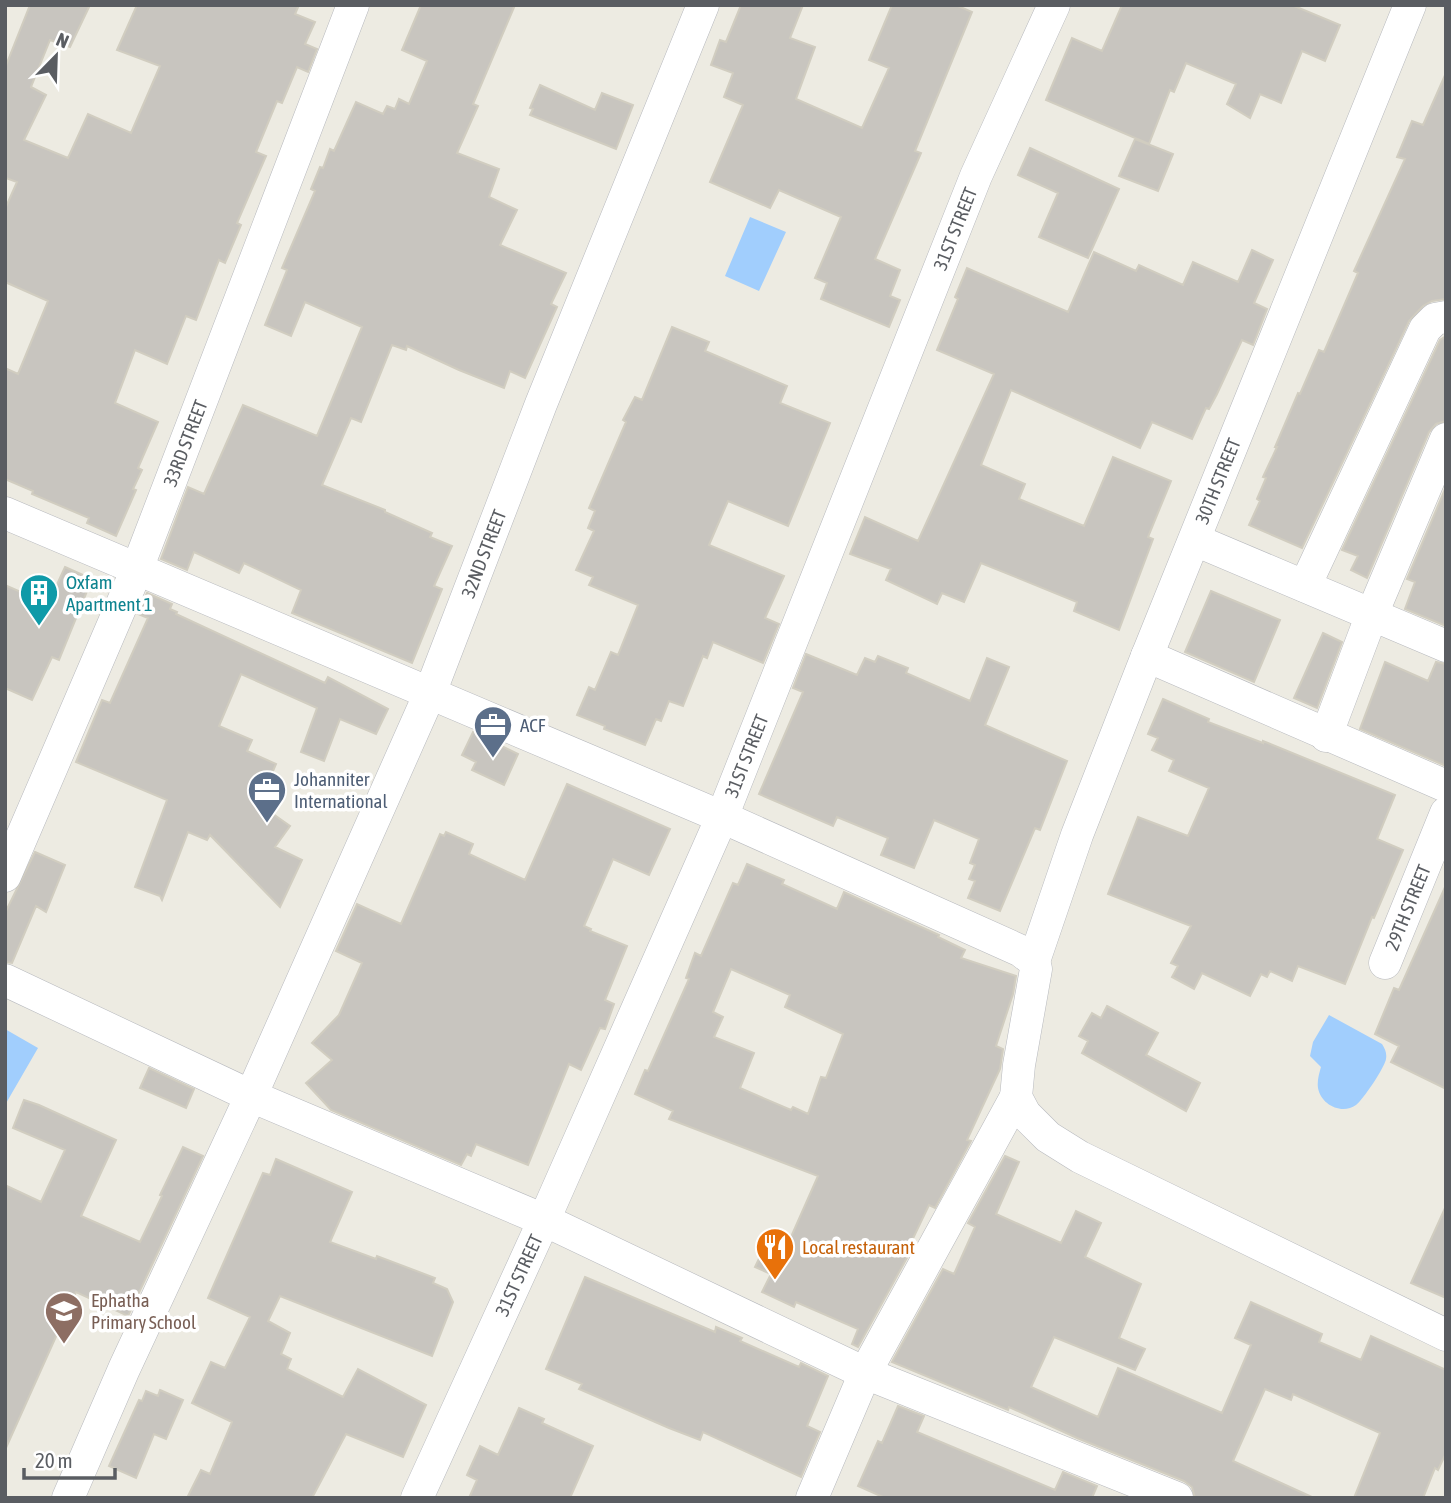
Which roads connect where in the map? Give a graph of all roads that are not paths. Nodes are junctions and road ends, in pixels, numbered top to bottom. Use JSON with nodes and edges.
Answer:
{"nodes":[{"id":1,"x":353,"y":5,"type":"edge"},
{"id":2,"x":703,"y":5,"type":"edge"},
{"id":3,"x":1054,"y":5,"type":"edge"},
{"id":4,"x":1410,"y":5,"type":"edge"},
{"id":5,"x":1446,"y":317,"type":"edge"},
{"id":6,"x":1446,"y":439,"type":"edge"},
{"id":7,"x":5,"y":513,"type":"edge"},
{"id":8,"x":1195,"y":540,"type":"junction"},
{"id":9,"x":137,"y":569,"type":"junction"},
{"id":10,"x":1305,"y":586,"type":"junction"},
{"id":11,"x":1372,"y":614,"type":"junction"},
{"id":12,"x":1443,"y":637,"type":"edge"},
{"id":13,"x":1147,"y":656,"type":"junction"},
{"id":14,"x":430,"y":693,"type":"junction"},
{"id":15,"x":1326,"y":736,"type":"junction"},
{"id":16,"x":1446,"y":786,"type":"edge"},
{"id":17,"x":1446,"y":813,"type":"edge"},
{"id":18,"x":722,"y":817,"type":"junction"},
{"id":19,"x":5,"y":876,"type":"edge"},
{"id":20,"x":1034,"y":961,"type":"junction"},
{"id":21,"x":1385,"y":963,"type":"dead end"},
{"id":22,"x":5,"y":980,"type":"edge"},
{"id":23,"x":251,"y":1096,"type":"junction"},
{"id":24,"x":1016,"y":1097,"type":"junction"},
{"id":25,"x":544,"y":1220,"type":"junction"},
{"id":26,"x":1446,"y":1335,"type":"edge"},
{"id":27,"x":865,"y":1373,"type":"junction"},
{"id":28,"x":68,"y":1498,"type":"edge"},
{"id":29,"x":417,"y":1498,"type":"edge"},
{"id":30,"x":812,"y":1498,"type":"edge"},
{"id":31,"x":1177,"y":1498,"type":"edge"}],
"edges":[{"from":1,"to":9,"type":"street","name":"33RD STREET"},
{"from":2,"to":14,"type":"street","name":"32ND STREET"},
{"from":3,"to":18,"type":"street","name":"31ST STREET"},
{"from":4,"to":8,"type":"street","name":"30TH STREET"},
{"from":5,"to":10,"type":"street"},
{"from":6,"to":11,"type":"street"},
{"from":7,"to":9,"type":"street"},
{"from":8,"to":10,"type":"street"},
{"from":8,"to":13,"type":"street","name":"30TH STREET"},
{"from":9,"to":14,"type":"street"},
{"from":9,"to":19,"type":"street","name":"33RD STREET"},
{"from":10,"to":11,"type":"street"},
{"from":11,"to":12,"type":"street"},
{"from":11,"to":15,"type":"street"},
{"from":13,"to":15,"type":"street"},
{"from":13,"to":20,"type":"street","name":"30TH STREET"},
{"from":14,"to":18,"type":"street"},
{"from":14,"to":23,"type":"street","name":"32ND STREET"},
{"from":15,"to":16,"type":"street"},
{"from":17,"to":21,"type":"street","name":"29TH STREET"},
{"from":18,"to":20,"type":"street"},
{"from":18,"to":25,"type":"street","name":"31ST STREET"},
{"from":20,"to":24,"type":"street","name":"30TH STREET"},
{"from":22,"to":23,"type":"street"},
{"from":23,"to":25,"type":"street"},
{"from":23,"to":28,"type":"street","name":"32ND STREET"},
{"from":24,"to":26,"type":"street"},
{"from":24,"to":27,"type":"street"},
{"from":25,"to":27,"type":"street"},
{"from":25,"to":29,"type":"street","name":"31ST STREET"},
{"from":27,"to":30,"type":"street"},
{"from":27,"to":31,"type":"street"}]}
